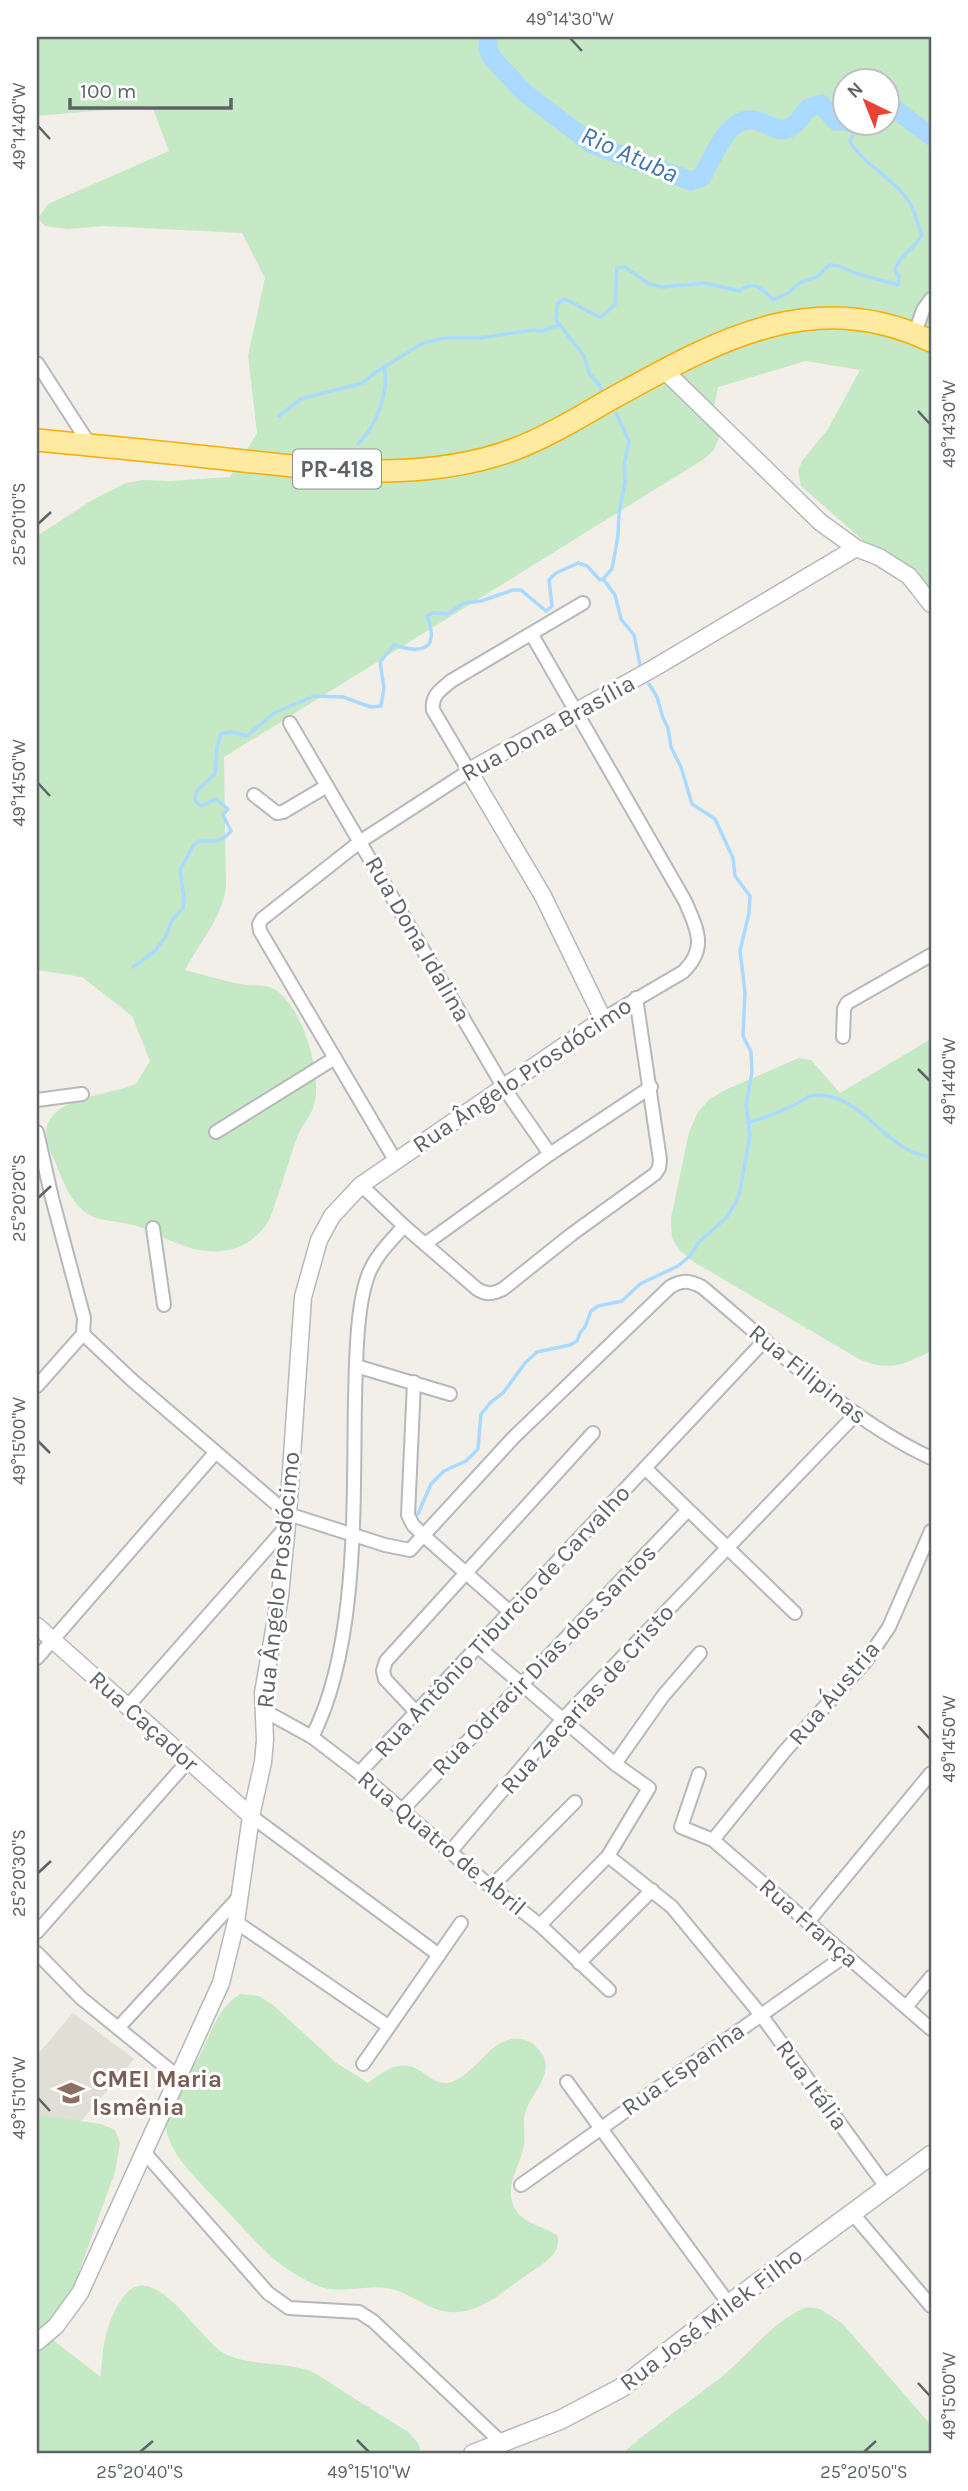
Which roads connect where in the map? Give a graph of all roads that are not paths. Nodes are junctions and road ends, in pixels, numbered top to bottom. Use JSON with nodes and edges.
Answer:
{"nodes":[{"id":1,"x":931,"y":299,"type":"edge"},
{"id":2,"x":923,"y":337,"type":"edge"},
{"id":3,"x":37,"y":363,"type":"edge"},
{"id":4,"x":664,"y":370,"type":"junction"},
{"id":5,"x":37,"y":439,"type":"edge"},
{"id":6,"x":90,"y":444,"type":"junction"},
{"id":7,"x":856,"y":548,"type":"junction"},
{"id":8,"x":583,"y":603,"type":"dead end"},
{"id":9,"x":931,"y":604,"type":"edge"},
{"id":10,"x":532,"y":635,"type":"junction"},
{"id":11,"x":574,"y":711,"type":"junction"},
{"id":12,"x":290,"y":723,"type":"dead end"},
{"id":13,"x":469,"y":771,"type":"junction"},
{"id":14,"x":327,"y":786,"type":"junction"},
{"id":15,"x":254,"y":795,"type":"dead end"},
{"id":16,"x":361,"y":841,"type":"junction"},
{"id":17,"x":931,"y":955,"type":"edge"},
{"id":18,"x":636,"y":998,"type":"junction"},
{"id":19,"x":603,"y":1019,"type":"junction"},
{"id":20,"x":843,"y":1037,"type":"dead end"},
{"id":21,"x":335,"y":1058,"type":"junction"},
{"id":22,"x":651,"y":1087,"type":"junction"},
{"id":23,"x":504,"y":1088,"type":"junction"},
{"id":24,"x":82,"y":1094,"type":"dead end"},
{"id":25,"x":37,"y":1100,"type":"edge"},
{"id":26,"x":37,"y":1132,"type":"edge"},
{"id":27,"x":216,"y":1132,"type":"dead end"},
{"id":28,"x":550,"y":1154,"type":"junction"},
{"id":29,"x":395,"y":1160,"type":"junction"},
{"id":30,"x":361,"y":1185,"type":"junction"},
{"id":31,"x":404,"y":1226,"type":"junction"},
{"id":32,"x":153,"y":1228,"type":"dead end"},
{"id":33,"x":425,"y":1244,"type":"junction"},
{"id":34,"x":164,"y":1306,"type":"dead end"},
{"id":35,"x":83,"y":1334,"type":"junction"},
{"id":36,"x":765,"y":1340,"type":"junction"},
{"id":37,"x":356,"y":1366,"type":"junction"},
{"id":38,"x":414,"y":1382,"type":"junction"},
{"id":39,"x":37,"y":1386,"type":"edge"},
{"id":40,"x":450,"y":1394,"type":"dead end"},
{"id":41,"x":856,"y":1414,"type":"junction"},
{"id":42,"x":593,"y":1433,"type":"dead end"},
{"id":43,"x":215,"y":1453,"type":"junction"},
{"id":44,"x":931,"y":1458,"type":"edge"},
{"id":45,"x":645,"y":1468,"type":"junction"},
{"id":46,"x":687,"y":1511,"type":"junction"},
{"id":47,"x":287,"y":1521,"type":"junction"},
{"id":48,"x":931,"y":1531,"type":"edge"},
{"id":49,"x":352,"y":1535,"type":"junction"},
{"id":50,"x":424,"y":1536,"type":"junction"},
{"id":51,"x":726,"y":1549,"type":"junction"},
{"id":52,"x":468,"y":1573,"type":"junction"},
{"id":53,"x":509,"y":1611,"type":"junction"},
{"id":54,"x":795,"y":1613,"type":"dead end"},
{"id":55,"x":37,"y":1626,"type":"edge"},
{"id":56,"x":52,"y":1640,"type":"junction"},
{"id":57,"x":477,"y":1646,"type":"junction"},
{"id":58,"x":700,"y":1653,"type":"dead end"},
{"id":59,"x":37,"y":1658,"type":"edge"},
{"id":60,"x":522,"y":1684,"type":"junction"},
{"id":61,"x":128,"y":1706,"type":"junction"},
{"id":62,"x":263,"y":1710,"type":"junction"},
{"id":63,"x":416,"y":1712,"type":"junction"},
{"id":64,"x":563,"y":1719,"type":"junction"},
{"id":65,"x":312,"y":1737,"type":"junction"},
{"id":66,"x":189,"y":1760,"type":"junction"},
{"id":67,"x":615,"y":1765,"type":"junction"},
{"id":68,"x":359,"y":1773,"type":"junction"},
{"id":69,"x":931,"y":1773,"type":"edge"},
{"id":70,"x":699,"y":1774,"type":"dead end"},
{"id":71,"x":575,"y":1802,"type":"dead end"},
{"id":72,"x":402,"y":1810,"type":"junction"},
{"id":73,"x":251,"y":1816,"type":"junction"},
{"id":74,"x":713,"y":1840,"type":"junction"},
{"id":75,"x":450,"y":1852,"type":"junction"},
{"id":76,"x":608,"y":1856,"type":"junction"},
{"id":77,"x":491,"y":1887,"type":"junction"},
{"id":78,"x":652,"y":1890,"type":"junction"},
{"id":79,"x":239,"y":1897,"type":"junction"},
{"id":80,"x":236,"y":1922,"type":"junction"},
{"id":81,"x":807,"y":1922,"type":"junction"},
{"id":82,"x":461,"y":1923,"type":"dead end"},
{"id":83,"x":540,"y":1925,"type":"junction"},
{"id":84,"x":37,"y":1932,"type":"edge"},
{"id":85,"x":37,"y":1953,"type":"edge"},
{"id":86,"x":439,"y":1955,"type":"junction"},
{"id":87,"x":846,"y":1955,"type":"junction"},
{"id":88,"x":579,"y":1963,"type":"junction"},
{"id":89,"x":931,"y":1976,"type":"edge"},
{"id":90,"x":609,"y":1990,"type":"dead end"},
{"id":91,"x":906,"y":2007,"type":"junction"},
{"id":92,"x":761,"y":2015,"type":"junction"},
{"id":93,"x":388,"y":2026,"type":"junction"},
{"id":94,"x":118,"y":2028,"type":"junction"},
{"id":95,"x":931,"y":2029,"type":"edge"},
{"id":96,"x":363,"y":2064,"type":"dead end"},
{"id":97,"x":177,"y":2076,"type":"junction"},
{"id":98,"x":567,"y":2082,"type":"dead end"},
{"id":99,"x":601,"y":2127,"type":"junction"},
{"id":100,"x":145,"y":2153,"type":"junction"},
{"id":101,"x":931,"y":2155,"type":"edge"},
{"id":102,"x":521,"y":2185,"type":"dead end"},
{"id":103,"x":887,"y":2188,"type":"junction"},
{"id":104,"x":853,"y":2214,"type":"junction"},
{"id":105,"x":729,"y":2304,"type":"junction"},
{"id":106,"x":931,"y":2306,"type":"edge"},
{"id":107,"x":37,"y":2342,"type":"edge"},
{"id":108,"x":501,"y":2442,"type":"junction"},
{"id":109,"x":473,"y":2454,"type":"edge"}],
"edges":[{"from":1,"to":2,"type":"street"},
{"from":2,"to":4,"type":"highway","number":"PR-418"},
{"from":3,"to":6,"type":"street"},
{"from":4,"to":6,"type":"highway","number":"PR-418"},
{"from":4,"to":7,"type":"street"},
{"from":5,"to":6,"type":"highway","number":"PR-418"},
{"from":7,"to":9,"type":"street"},
{"from":7,"to":11,"type":"street","name":"Rua Dona Brasília"},
{"from":8,"to":10,"type":"street"},
{"from":10,"to":11,"type":"street"},
{"from":10,"to":13,"type":"street"},
{"from":11,"to":13,"type":"street","name":"Rua Dona Brasília"},
{"from":11,"to":18,"type":"street","name":"Rua Ângelo Prosdócimo"},
{"from":12,"to":14,"type":"street","name":"Rua Dona Idalina"},
{"from":13,"to":16,"type":"street","name":"Rua Dona Brasília"},
{"from":13,"to":19,"type":"street"},
{"from":14,"to":15,"type":"street"},
{"from":14,"to":16,"type":"street","name":"Rua Dona Idalina"},
{"from":16,"to":21,"type":"street","name":"Rua Dona Brasília"},
{"from":16,"to":23,"type":"street","name":"Rua Dona Idalina"},
{"from":17,"to":20,"type":"street"},
{"from":18,"to":19,"type":"street","name":"Rua Ângelo Prosdócimo"},
{"from":18,"to":22,"type":"street"},
{"from":19,"to":23,"type":"street","name":"Rua Ângelo Prosdócimo"},
{"from":21,"to":27,"type":"street"},
{"from":21,"to":29,"type":"street"},
{"from":22,"to":28,"type":"street"},
{"from":22,"to":33,"type":"street"},
{"from":23,"to":28,"type":"street","name":"Rua Dona Idalina"},
{"from":23,"to":29,"type":"street","name":"Rua Ângelo Prosdócimo"},
{"from":24,"to":25,"type":"street"},
{"from":26,"to":35,"type":"street"},
{"from":28,"to":33,"type":"street"},
{"from":29,"to":30,"type":"street","name":"Rua Ângelo Prosdócimo"},
{"from":30,"to":31,"type":"street"},
{"from":30,"to":47,"type":"street","name":"Rua Ângelo Prosdócimo"},
{"from":31,"to":33,"type":"street"},
{"from":31,"to":37,"type":"street"},
{"from":32,"to":34,"type":"street"},
{"from":35,"to":39,"type":"street"},
{"from":35,"to":43,"type":"street"},
{"from":36,"to":41,"type":"street","name":"Rua Filipinas"},
{"from":36,"to":45,"type":"street","name":"Rua Antônio Tiburcio de Carvalho"},
{"from":36,"to":50,"type":"street","name":"Rua Filipinas"},
{"from":37,"to":38,"type":"street"},
{"from":37,"to":49,"type":"street"},
{"from":38,"to":40,"type":"street"},
{"from":38,"to":50,"type":"street"},
{"from":41,"to":44,"type":"street","name":"Rua Filipinas"},
{"from":41,"to":51,"type":"street","name":"Rua Zacarias de Cristo"},
{"from":42,"to":52,"type":"street"},
{"from":43,"to":47,"type":"street"},
{"from":43,"to":56,"type":"street"},
{"from":45,"to":46,"type":"street"},
{"from":45,"to":53,"type":"street","name":"Rua Antônio Tiburcio de Carvalho"},
{"from":46,"to":51,"type":"street"},
{"from":46,"to":60,"type":"street","name":"Rua Odracir Dias dos Santos"},
{"from":47,"to":49,"type":"street"},
{"from":47,"to":61,"type":"street"},
{"from":47,"to":62,"type":"street","name":"Rua Ângelo Prosdócimo"},
{"from":48,"to":74,"type":"street","name":"Rua Áustria"},
{"from":49,"to":50,"type":"street"},
{"from":49,"to":65,"type":"street"},
{"from":50,"to":52,"type":"street"},
{"from":51,"to":54,"type":"street"},
{"from":51,"to":64,"type":"street","name":"Rua Zacarias de Cristo"},
{"from":52,"to":53,"type":"street"},
{"from":52,"to":63,"type":"street"},
{"from":53,"to":57,"type":"street","name":"Rua Antônio Tiburcio de Carvalho"},
{"from":55,"to":56,"type":"street","name":"Rua Caçador"},
{"from":56,"to":59,"type":"street"},
{"from":56,"to":61,"type":"street","name":"Rua Caçador"},
{"from":57,"to":60,"type":"street"},
{"from":57,"to":63,"type":"street","name":"Rua Antônio Tiburcio de Carvalho"},
{"from":58,"to":67,"type":"street"},
{"from":60,"to":64,"type":"street"},
{"from":60,"to":72,"type":"street","name":"Rua Odracir Dias dos Santos"},
{"from":61,"to":66,"type":"street","name":"Rua Caçador"},
{"from":62,"to":65,"type":"street","name":"Rua Quatro de Abril"},
{"from":62,"to":73,"type":"street","name":"Rua Ângelo Prosdócimo"},
{"from":63,"to":68,"type":"street","name":"Rua Antônio Tiburcio de Carvalho"},
{"from":64,"to":67,"type":"street"},
{"from":64,"to":75,"type":"street","name":"Rua Zacarias de Cristo"},
{"from":65,"to":68,"type":"street","name":"Rua Quatro de Abril"},
{"from":66,"to":73,"type":"street","name":"Rua Caçador"},
{"from":66,"to":84,"type":"street"},
{"from":67,"to":76,"type":"street"},
{"from":68,"to":72,"type":"street","name":"Rua Quatro de Abril"},
{"from":69,"to":81,"type":"street"},
{"from":70,"to":74,"type":"street","name":"Rua França"},
{"from":71,"to":77,"type":"street"},
{"from":72,"to":75,"type":"street","name":"Rua Quatro de Abril"},
{"from":73,"to":79,"type":"street","name":"Rua Ângelo Prosdócimo"},
{"from":73,"to":86,"type":"street"},
{"from":74,"to":81,"type":"street","name":"Rua França"},
{"from":75,"to":77,"type":"street","name":"Rua Quatro de Abril"},
{"from":76,"to":78,"type":"street","name":"Rua Itália"},
{"from":76,"to":83,"type":"street"},
{"from":77,"to":83,"type":"street","name":"Rua Quatro de Abril"},
{"from":78,"to":88,"type":"street"},
{"from":78,"to":92,"type":"street","name":"Rua Itália"},
{"from":79,"to":80,"type":"street","name":"Rua Ângelo Prosdócimo"},
{"from":79,"to":94,"type":"street"},
{"from":80,"to":93,"type":"street"},
{"from":80,"to":97,"type":"street","name":"Rua Ângelo Prosdócimo"},
{"from":81,"to":87,"type":"street","name":"Rua França"},
{"from":82,"to":86,"type":"street"},
{"from":83,"to":88,"type":"street","name":"Rua Quatro de Abril"},
{"from":85,"to":94,"type":"street"},
{"from":86,"to":93,"type":"street"},
{"from":87,"to":91,"type":"street","name":"Rua França"},
{"from":87,"to":92,"type":"street","name":"Rua Espanha"},
{"from":88,"to":90,"type":"street","name":"Rua Quatro de Abril"},
{"from":89,"to":91,"type":"street"},
{"from":91,"to":95,"type":"street","name":"Rua França"},
{"from":92,"to":99,"type":"street","name":"Rua Espanha"},
{"from":92,"to":103,"type":"street","name":"Rua Itália"},
{"from":93,"to":96,"type":"street"},
{"from":94,"to":97,"type":"street"},
{"from":97,"to":100,"type":"street","name":"Rua Ângelo Prosdócimo"},
{"from":98,"to":99,"type":"street"},
{"from":99,"to":102,"type":"street","name":"Rua Espanha"},
{"from":99,"to":105,"type":"street"},
{"from":100,"to":107,"type":"street","name":"Rua Ângelo Prosdócimo"},
{"from":100,"to":108,"type":"street"},
{"from":101,"to":103,"type":"main road","name":"Rua José Milek Filho"},
{"from":103,"to":104,"type":"main road","name":"Rua José Milek Filho"},
{"from":104,"to":105,"type":"main road","name":"Rua José Milek Filho"},
{"from":104,"to":106,"type":"street"},
{"from":105,"to":108,"type":"main road","name":"Rua José Milek Filho"},
{"from":108,"to":109,"type":"main road","name":"Rua José Milek Filho"}]}
